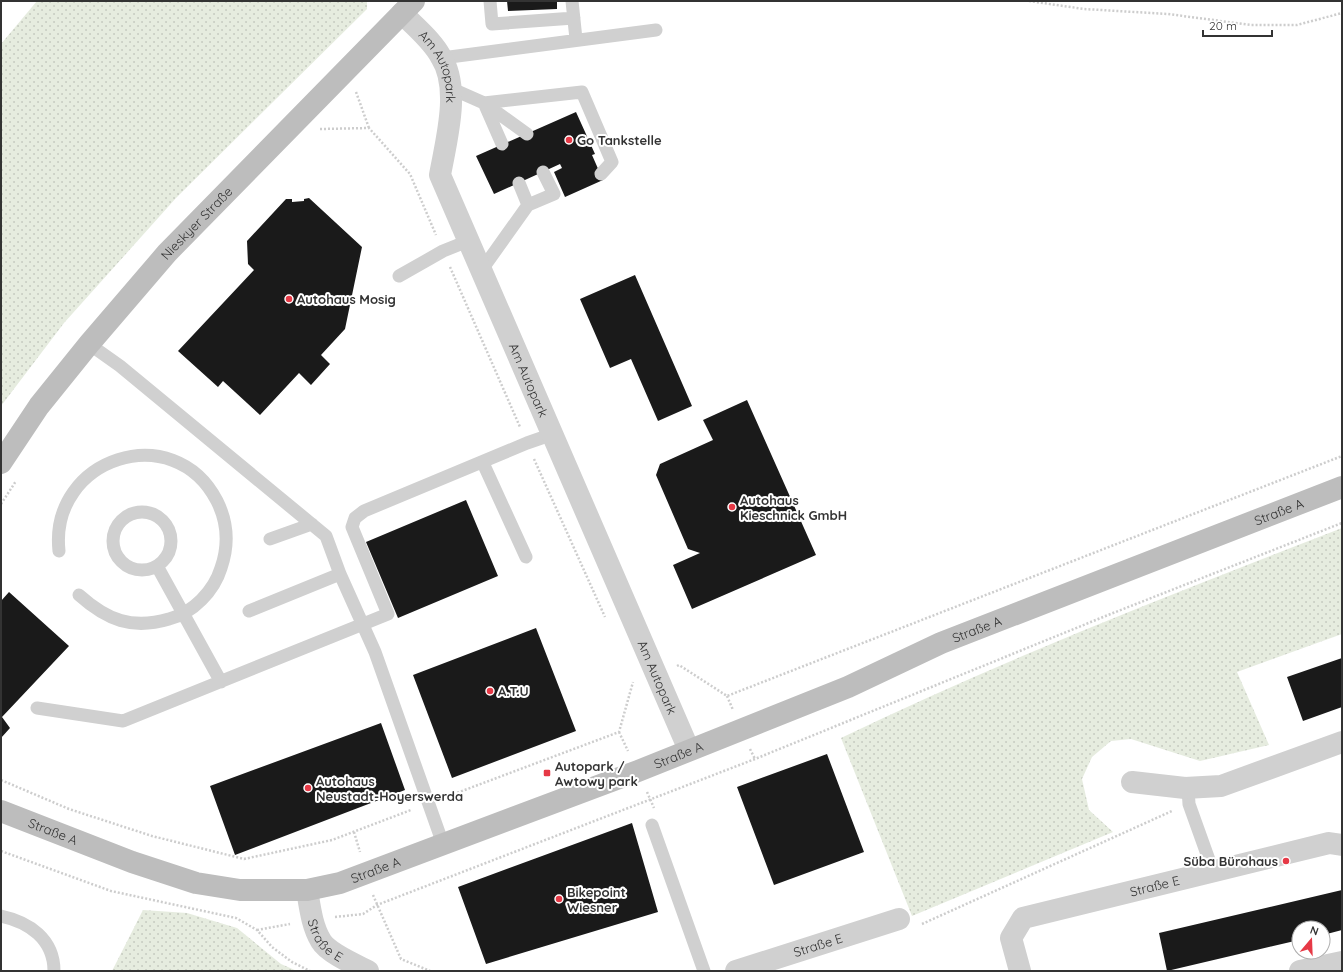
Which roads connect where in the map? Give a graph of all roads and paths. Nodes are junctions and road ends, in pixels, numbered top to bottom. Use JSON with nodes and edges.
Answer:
{"nodes":[{"id":1,"x":490,"y":1,"type":"edge"},
{"id":2,"x":572,"y":1,"type":"edge"},
{"id":3,"x":1029,"y":1,"type":"edge"},
{"id":4,"x":408,"y":7,"type":"edge"},
{"id":5,"x":1342,"y":13,"type":"edge"},
{"id":6,"x":574,"y":18,"type":"junction"},
{"id":7,"x":656,"y":30,"type":"dead end"},
{"id":8,"x":576,"y":39,"type":"junction"},
{"id":9,"x":442,"y":58,"type":"junction"},
{"id":10,"x":354,"y":86,"type":"dead end"},
{"id":11,"x":450,"y":88,"type":"junction"},
{"id":12,"x":484,"y":103,"type":"junction"},
{"id":13,"x":369,"y":128,"type":"dead end"},
{"id":14,"x":527,"y":134,"type":"dead end"},
{"id":15,"x":502,"y":144,"type":"dead end"},
{"id":16,"x":543,"y":172,"type":"dead end"},
{"id":17,"x":600,"y":174,"type":"dead end"},
{"id":18,"x":519,"y":183,"type":"dead end"},
{"id":19,"x":528,"y":205,"type":"junction"},
{"id":20,"x":468,"y":241,"type":"junction"},
{"id":21,"x":481,"y":271,"type":"junction"},
{"id":22,"x":399,"y":276,"type":"dead end"},
{"id":23,"x":89,"y":344,"type":"junction"},
{"id":24,"x":553,"y":434,"type":"junction"},
{"id":25,"x":1342,"y":456,"type":"edge"},
{"id":26,"x":1,"y":463,"type":"edge"},
{"id":27,"x":483,"y":463,"type":"junction"},
{"id":28,"x":1342,"y":487,"type":"edge"},
{"id":29,"x":1342,"y":523,"type":"edge"},
{"id":30,"x":312,"y":524,"type":"junction"},
{"id":31,"x":270,"y":539,"type":"dead end"},
{"id":32,"x":59,"y":551,"type":"dead end"},
{"id":33,"x":526,"y":557,"type":"dead end"},
{"id":34,"x":156,"y":566,"type":"junction"},
{"id":35,"x":340,"y":574,"type":"junction"},
{"id":36,"x":79,"y":595,"type":"dead end"},
{"id":37,"x":249,"y":611,"type":"dead end"},
{"id":38,"x":182,"y":613,"type":"junction"},
{"id":39,"x":362,"y":624,"type":"junction"},
{"id":40,"x":658,"y":674,"type":"junction"},
{"id":41,"x":220,"y":682,"type":"junction"},
{"id":42,"x":634,"y":684,"type":"dead end"},
{"id":43,"x":37,"y":708,"type":"dead end"},
{"id":44,"x":1342,"y":742,"type":"edge"},
{"id":45,"x":689,"y":750,"type":"junction"},
{"id":46,"x":1132,"y":782,"type":"dead end"},
{"id":47,"x":1189,"y":796,"type":"junction"},
{"id":48,"x":1,"y":811,"type":"edge"},
{"id":49,"x":652,"y":825,"type":"dead end"},
{"id":50,"x":443,"y":844,"type":"junction"},
{"id":51,"x":1342,"y":845,"type":"edge"},
{"id":52,"x":1,"y":851,"type":"edge"},
{"id":53,"x":1213,"y":872,"type":"junction"},
{"id":54,"x":307,"y":890,"type":"junction"},
{"id":55,"x":377,"y":905,"type":"junction"},
{"id":56,"x":1,"y":916,"type":"edge"},
{"id":57,"x":899,"y":919,"type":"joint"},
{"id":58,"x":312,"y":920,"type":"junction"},
{"id":59,"x":257,"y":930,"type":"junction"},
{"id":60,"x":1342,"y":962,"type":"edge"},
{"id":61,"x":54,"y":971,"type":"edge"},
{"id":62,"x":310,"y":971,"type":"edge"},
{"id":63,"x":368,"y":971,"type":"edge"},
{"id":64,"x":430,"y":971,"type":"edge"},
{"id":65,"x":704,"y":971,"type":"edge"},
{"id":66,"x":736,"y":971,"type":"edge"},
{"id":67,"x":1020,"y":971,"type":"edge"},
{"id":68,"x":1300,"y":971,"type":"edge"}],
"edges":[{"from":1,"to":6,"type":"lane"},
{"from":2,"to":6,"type":"lane"},
{"from":3,"to":5,"type":"path"},
{"from":4,"to":9,"type":"street","name":"Am Autopark"},
{"from":4,"to":23,"type":"street","name":"Nieskyer Straße"},
{"from":6,"to":8,"type":"lane"},
{"from":7,"to":8,"type":"lane"},
{"from":8,"to":9,"type":"lane"},
{"from":9,"to":11,"type":"street","name":"Am Autopark"},
{"from":10,"to":13,"type":"path"},
{"from":11,"to":12,"type":"lane"},
{"from":11,"to":20,"type":"street","name":"Am Autopark"},
{"from":12,"to":14,"type":"lane"},
{"from":12,"to":15,"type":"lane"},
{"from":12,"to":17,"type":"lane"},
{"from":16,"to":19,"type":"lane"},
{"from":18,"to":19,"type":"lane"},
{"from":19,"to":21,"type":"lane"},
{"from":20,"to":21,"type":"street","name":"Am Autopark"},
{"from":20,"to":22,"type":"lane"},
{"from":21,"to":24,"type":"street","name":"Am Autopark"},
{"from":23,"to":26,"type":"street","name":"Nieskyer Straße"},
{"from":23,"to":30,"type":"lane"},
{"from":24,"to":27,"type":"lane"},
{"from":24,"to":40,"type":"street","name":"Am Autopark"},
{"from":25,"to":40,"type":"path"},
{"from":27,"to":33,"type":"lane"},
{"from":27,"to":39,"type":"lane"},
{"from":28,"to":45,"type":"street","name":"Straße A"},
{"from":29,"to":55,"type":"path"},
{"from":30,"to":31,"type":"lane"},
{"from":30,"to":35,"type":"lane"},
{"from":32,"to":38,"type":"lane"},
{"from":34,"to":34,"type":"lane"},
{"from":34,"to":38,"type":"lane"},
{"from":35,"to":37,"type":"lane"},
{"from":35,"to":39,"type":"lane"},
{"from":36,"to":38,"type":"lane"},
{"from":38,"to":41,"type":"lane"},
{"from":39,"to":41,"type":"lane"},
{"from":39,"to":50,"type":"lane"},
{"from":40,"to":42,"type":"path"},
{"from":40,"to":45,"type":"street","name":"Am Autopark"},
{"from":41,"to":43,"type":"lane"},
{"from":44,"to":47,"type":"street"},
{"from":45,"to":50,"type":"street","name":"Straße A"},
{"from":46,"to":47,"type":"street"},
{"from":47,"to":53,"type":"lane"},
{"from":47,"to":57,"type":"path"},
{"from":48,"to":54,"type":"street","name":"Straße A"},
{"from":49,"to":65,"type":"lane"},
{"from":50,"to":54,"type":"street","name":"Straße A"},
{"from":51,"to":53,"type":"street","name":"Straße E"},
{"from":52,"to":59,"type":"path"},
{"from":53,"to":67,"type":"street","name":"Straße E"},
{"from":54,"to":58,"type":"street","name":"Straße E"},
{"from":55,"to":58,"type":"path"},
{"from":55,"to":64,"type":"path"},
{"from":56,"to":61,"type":"lane"},
{"from":57,"to":66,"type":"street","name":"Straße E"},
{"from":58,"to":59,"type":"path"},
{"from":58,"to":63,"type":"street","name":"Straße E"},
{"from":59,"to":62,"type":"path"},
{"from":60,"to":68,"type":"street"}]}
